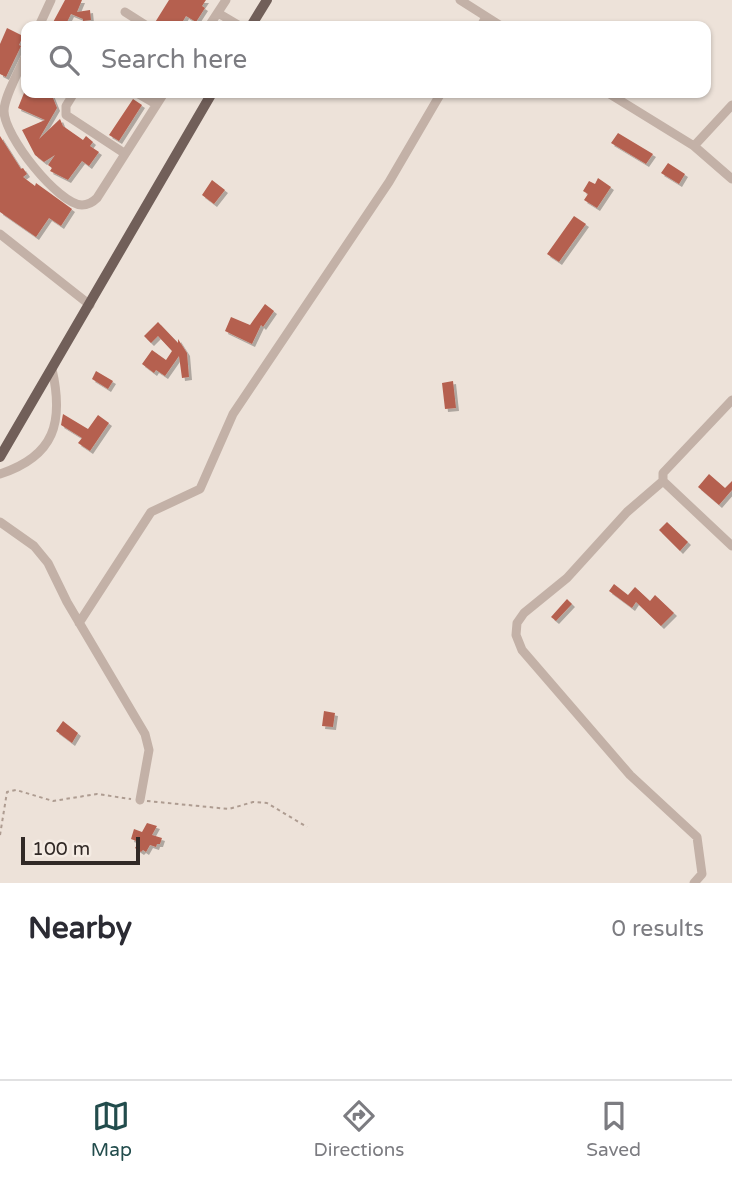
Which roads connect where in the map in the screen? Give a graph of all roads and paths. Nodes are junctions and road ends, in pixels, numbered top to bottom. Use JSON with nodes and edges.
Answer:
{"nodes":[{"id":1,"x":51,"y":0,"type":"edge"},
{"id":2,"x":213,"y":0,"type":"edge"},
{"id":3,"x":267,"y":0,"type":"edge"},
{"id":4,"x":460,"y":0,"type":"edge"},
{"id":5,"x":222,"y":6,"type":"edge"},
{"id":6,"x":125,"y":12,"type":"dead end"},
{"id":7,"x":486,"y":17,"type":"junction"},
{"id":8,"x":40,"y":21,"type":"edge"},
{"id":9,"x":139,"y":21,"type":"edge"},
{"id":10,"x":212,"y":21,"type":"edge"},
{"id":11,"x":236,"y":21,"type":"edge"},
{"id":12,"x":254,"y":21,"type":"edge"},
{"id":13,"x":484,"y":21,"type":"edge"},
{"id":14,"x":493,"y":21,"type":"edge"},
{"id":15,"x":21,"y":68,"type":"edge"},
{"id":16,"x":71,"y":98,"type":"edge"},
{"id":17,"x":146,"y":98,"type":"edge"},
{"id":18,"x":160,"y":98,"type":"edge"},
{"id":19,"x":209,"y":98,"type":"edge"},
{"id":20,"x":438,"y":98,"type":"edge"},
{"id":21,"x":616,"y":98,"type":"edge"},
{"id":22,"x":156,"y":104,"type":"junction"},
{"id":23,"x":732,"y":105,"type":"edge"},
{"id":24,"x":694,"y":146,"type":"junction"},
{"id":25,"x":124,"y":153,"type":"junction"},
{"id":26,"x":732,"y":179,"type":"edge"},
{"id":27,"x":0,"y":234,"type":"edge"},
{"id":28,"x":90,"y":305,"type":"junction"},
{"id":29,"x":52,"y":369,"type":"junction"},
{"id":30,"x":732,"y":400,"type":"edge"},
{"id":31,"x":0,"y":457,"type":"edge"},
{"id":32,"x":0,"y":474,"type":"edge"},
{"id":33,"x":663,"y":481,"type":"junction"},
{"id":34,"x":0,"y":522,"type":"edge"},
{"id":35,"x":732,"y":546,"type":"edge"},
{"id":36,"x":79,"y":623,"type":"junction"},
{"id":37,"x":140,"y":800,"type":"dead end"},
{"id":38,"x":694,"y":883,"type":"edge"}],
"edges":[{"from":1,"to":8,"type":"street"},
{"from":2,"to":5,"type":"street"},
{"from":3,"to":12,"type":"main road"},
{"from":4,"to":7,"type":"street"},
{"from":5,"to":10,"type":"street"},
{"from":5,"to":11,"type":"street"},
{"from":6,"to":9,"type":"street"},
{"from":7,"to":13,"type":"street"},
{"from":7,"to":14,"type":"street"},
{"from":15,"to":25,"type":"street"},
{"from":16,"to":25,"type":"street"},
{"from":17,"to":22,"type":"street"},
{"from":18,"to":22,"type":"street"},
{"from":19,"to":28,"type":"main road"},
{"from":20,"to":36,"type":"street"},
{"from":21,"to":24,"type":"street"},
{"from":22,"to":25,"type":"street"},
{"from":23,"to":24,"type":"street"},
{"from":24,"to":26,"type":"street"},
{"from":27,"to":28,"type":"street"},
{"from":28,"to":29,"type":"main road"},
{"from":29,"to":31,"type":"main road"},
{"from":29,"to":32,"type":"street"},
{"from":30,"to":33,"type":"street"},
{"from":33,"to":35,"type":"street"},
{"from":33,"to":38,"type":"street"},
{"from":34,"to":36,"type":"street"},
{"from":36,"to":37,"type":"street"}]}
